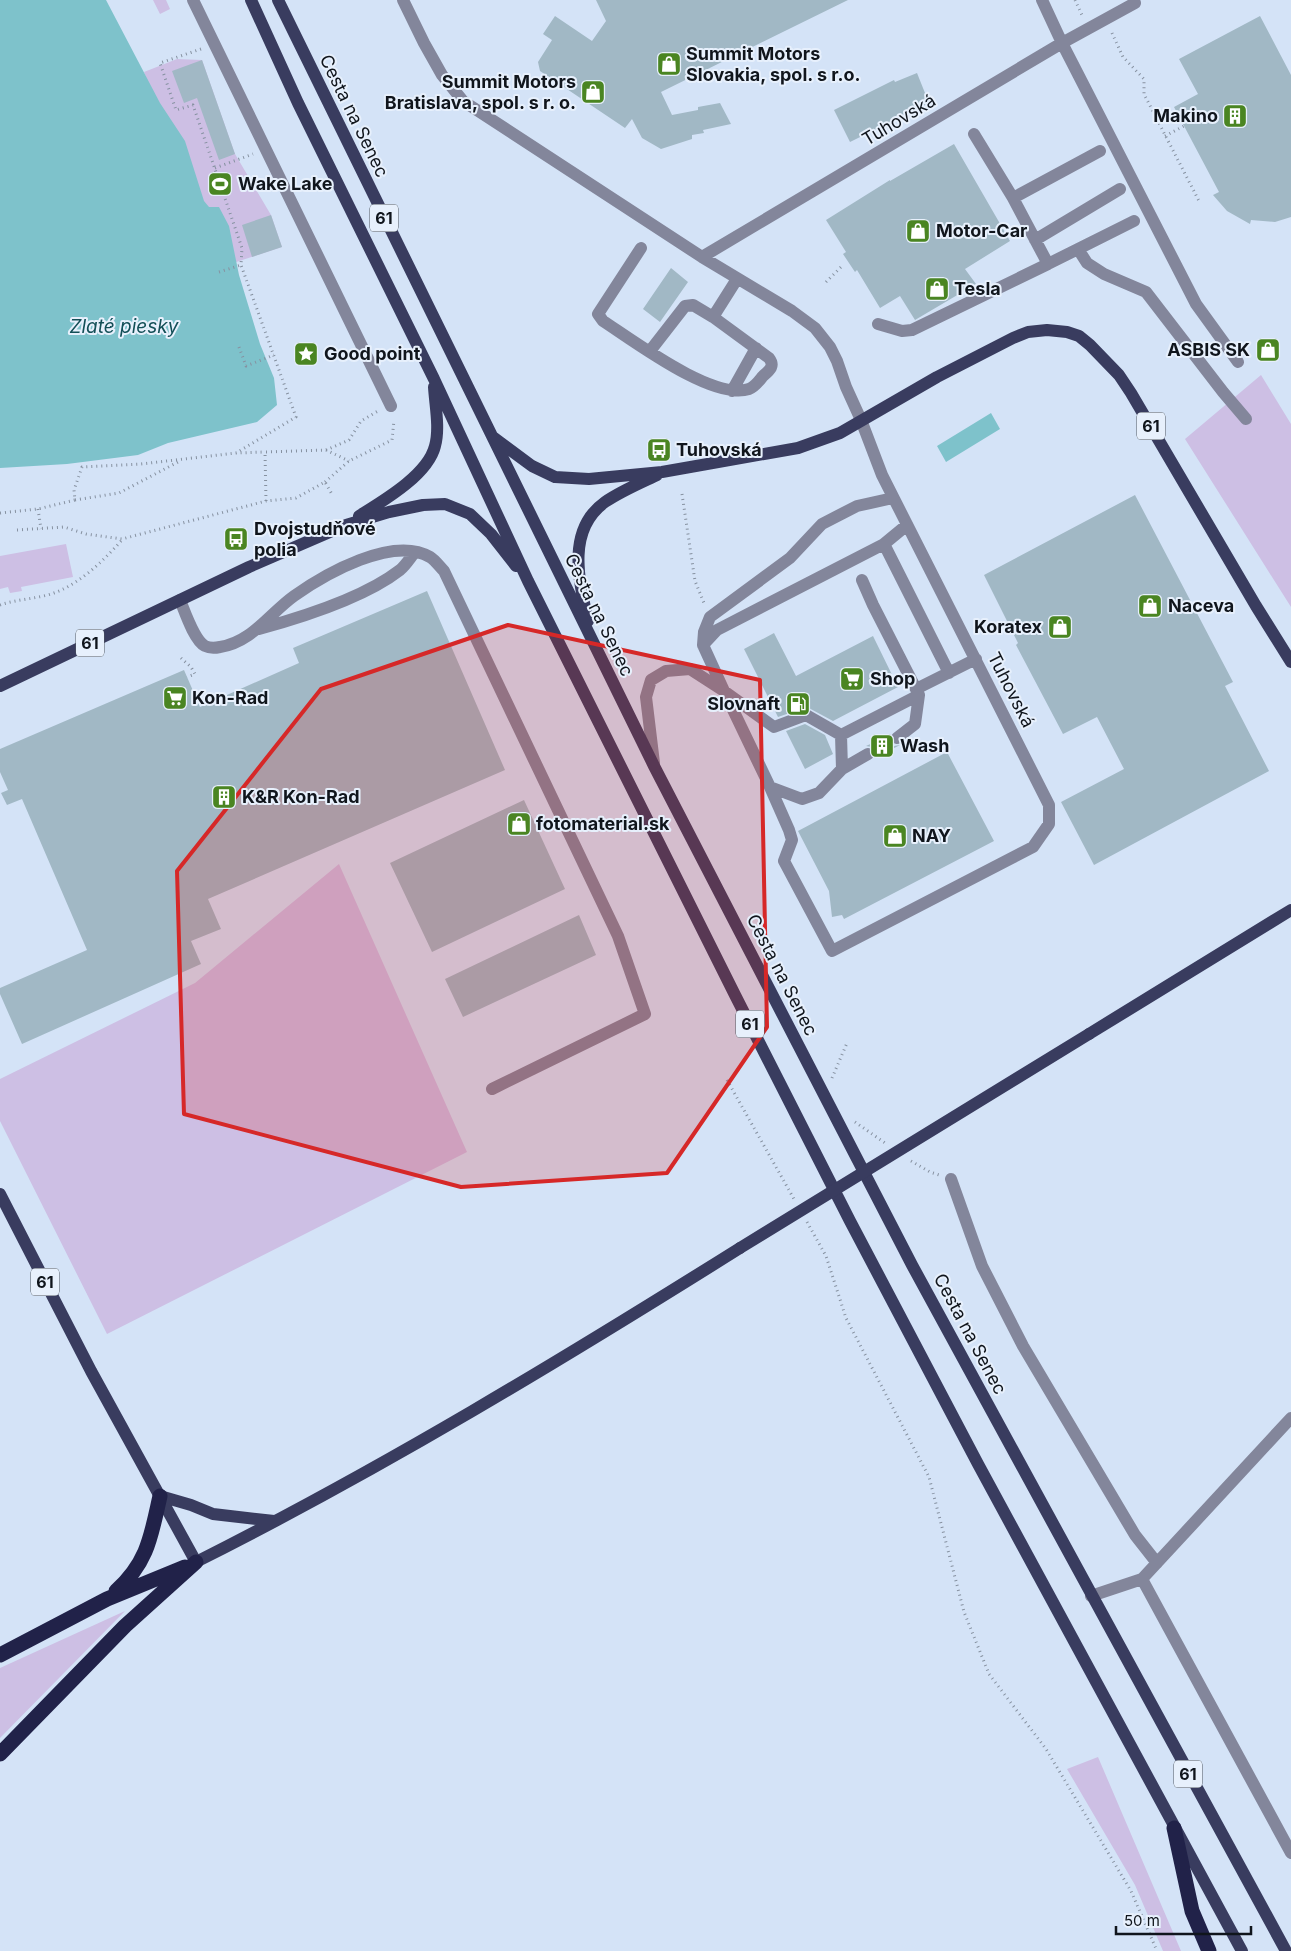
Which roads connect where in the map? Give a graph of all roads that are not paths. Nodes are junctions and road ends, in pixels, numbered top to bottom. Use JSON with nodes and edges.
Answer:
{"nodes":[{"id":1,"x":193,"y":0,"type":"edge"},
{"id":2,"x":251,"y":0,"type":"edge"},
{"id":3,"x":278,"y":0,"type":"edge"},
{"id":4,"x":403,"y":0,"type":"edge"},
{"id":5,"x":1042,"y":0,"type":"edge"},
{"id":6,"x":1135,"y":3,"type":"dead end"},
{"id":7,"x":1062,"y":43,"type":"junction"},
{"id":8,"x":974,"y":134,"type":"dead end"},
{"id":9,"x":1100,"y":151,"type":"dead end"},
{"id":10,"x":1120,"y":189,"type":"dead end"},
{"id":11,"x":1013,"y":198,"type":"junction"},
{"id":12,"x":1134,"y":221,"type":"dead end"},
{"id":13,"x":1035,"y":240,"type":"junction"},
{"id":14,"x":641,"y":248,"type":"dead end"},
{"id":15,"x":1078,"y":249,"type":"junction"},
{"id":16,"x":702,"y":257,"type":"junction"},
{"id":17,"x":1048,"y":264,"type":"junction"},
{"id":18,"x":737,"y":279,"type":"junction"},
{"id":19,"x":714,"y":317,"type":"junction"},
{"id":20,"x":878,"y":324,"type":"dead end"},
{"id":21,"x":756,"y":348,"type":"junction"},
{"id":22,"x":650,"y":351,"type":"junction"},
{"id":23,"x":1238,"y":362,"type":"dead end"},
{"id":24,"x":434,"y":379,"type":"junction"},
{"id":25,"x":732,"y":391,"type":"junction"},
{"id":26,"x":391,"y":406,"type":"road end"},
{"id":27,"x":1246,"y":419,"type":"dead end"},
{"id":28,"x":861,"y":420,"type":"junction"},
{"id":29,"x":490,"y":435,"type":"junction"},
{"id":30,"x":662,"y":472,"type":"junction"},
{"id":31,"x":893,"y":498,"type":"junction"},
{"id":32,"x":346,"y":524,"type":"junction"},
{"id":33,"x":907,"y":525,"type":"junction"},
{"id":34,"x":884,"y":544,"type":"junction"},
{"id":35,"x":415,"y":552,"type":"junction"},
{"id":36,"x":862,"y":580,"type":"dead end"},
{"id":37,"x":528,"y":581,"type":"junction"},
{"id":38,"x":180,"y":600,"type":"junction"},
{"id":39,"x":256,"y":630,"type":"junction"},
{"id":40,"x":592,"y":640,"type":"junction"},
{"id":41,"x":703,"y":645,"type":"junction"},
{"id":42,"x":976,"y":659,"type":"junction"},
{"id":43,"x":1291,"y":662,"type":"edge"},
{"id":44,"x":950,"y":673,"type":"junction"},
{"id":45,"x":0,"y":686,"type":"edge"},
{"id":46,"x":724,"y":691,"type":"junction"},
{"id":47,"x":917,"y":692,"type":"junction"},
{"id":48,"x":842,"y":736,"type":"junction"},
{"id":49,"x":897,"y":738,"type":"dead end"},
{"id":50,"x":868,"y":754,"type":"dead end"},
{"id":51,"x":654,"y":766,"type":"junction"},
{"id":52,"x":842,"y":769,"type":"junction"},
{"id":53,"x":770,"y":788,"type":"junction"},
{"id":54,"x":1291,"y":910,"type":"edge"},
{"id":55,"x":492,"y":1089,"type":"dead end"},
{"id":56,"x":951,"y":1179,"type":"road end"},
{"id":57,"x":0,"y":1194,"type":"edge"},
{"id":58,"x":1291,"y":1418,"type":"edge"},
{"id":59,"x":160,"y":1496,"type":"junction"},
{"id":60,"x":274,"y":1521,"type":"junction"},
{"id":61,"x":196,"y":1562,"type":"junction"},
{"id":62,"x":1157,"y":1563,"type":"junction"},
{"id":63,"x":1142,"y":1579,"type":"junction"},
{"id":64,"x":1092,"y":1596,"type":"junction"},
{"id":65,"x":107,"y":1599,"type":"junction"},
{"id":66,"x":0,"y":1655,"type":"edge"},
{"id":67,"x":0,"y":1754,"type":"edge"},
{"id":68,"x":1174,"y":1828,"type":"junction"},
{"id":69,"x":1291,"y":1853,"type":"edge"},
{"id":70,"x":1209,"y":1951,"type":"edge"},
{"id":71,"x":1242,"y":1951,"type":"edge"},
{"id":72,"x":1286,"y":1951,"type":"edge"}],
"edges":[{"from":1,"to":26,"type":"street"},
{"from":2,"to":24,"type":"main road","number":"61"},
{"from":3,"to":29,"type":"main road","name":"Cesta na Senec","number":"61"},
{"from":4,"to":16,"type":"street","name":"Tuhovská"},
{"from":5,"to":7,"type":"street"},
{"from":6,"to":7,"type":"street","name":"Tuhovská"},
{"from":7,"to":16,"type":"street","name":"Tuhovská"},
{"from":7,"to":23,"type":"street"},
{"from":8,"to":11,"type":"street"},
{"from":9,"to":11,"type":"street"},
{"from":10,"to":13,"type":"street"},
{"from":11,"to":13,"type":"street"},
{"from":12,"to":15,"type":"street"},
{"from":13,"to":17,"type":"street"},
{"from":14,"to":22,"type":"street"},
{"from":15,"to":17,"type":"street"},
{"from":15,"to":27,"type":"street"},
{"from":16,"to":18,"type":"street","name":"Tuhovská"},
{"from":17,"to":20,"type":"street"},
{"from":18,"to":19,"type":"street"},
{"from":18,"to":28,"type":"street","name":"Tuhovská"},
{"from":19,"to":21,"type":"street"},
{"from":19,"to":22,"type":"street"},
{"from":21,"to":25,"type":"street"},
{"from":21,"to":25,"type":"street"},
{"from":22,"to":25,"type":"street"},
{"from":24,"to":32,"type":"main road","number":"61"},
{"from":24,"to":37,"type":"main road","number":"61"},
{"from":28,"to":30,"type":"main road","number":"61"},
{"from":28,"to":31,"type":"street","name":"Tuhovská"},
{"from":28,"to":43,"type":"main road","number":"61"},
{"from":29,"to":30,"type":"main road","number":"61"},
{"from":29,"to":40,"type":"main road","name":"Cesta na Senec","number":"61"},
{"from":30,"to":40,"type":"main road","number":"61"},
{"from":31,"to":33,"type":"street","name":"Tuhovská"},
{"from":31,"to":41,"type":"street"},
{"from":32,"to":37,"type":"main road","number":"61"},
{"from":32,"to":38,"type":"main road","number":"61"},
{"from":33,"to":34,"type":"street"},
{"from":33,"to":42,"type":"street","name":"Tuhovská"},
{"from":34,"to":41,"type":"street"},
{"from":34,"to":44,"type":"street"},
{"from":35,"to":39,"type":"street"},
{"from":35,"to":39,"type":"street"},
{"from":35,"to":55,"type":"street"},
{"from":36,"to":47,"type":"street"},
{"from":37,"to":68,"type":"main road","number":"61"},
{"from":38,"to":39,"type":"street"},
{"from":38,"to":45,"type":"main road","number":"61"},
{"from":40,"to":51,"type":"main road","name":"Cesta na Senec","number":"61"},
{"from":41,"to":46,"type":"street"},
{"from":42,"to":44,"type":"street"},
{"from":42,"to":53,"type":"street","name":"Tuhovská"},
{"from":44,"to":47,"type":"street"},
{"from":46,"to":48,"type":"street"},
{"from":46,"to":51,"type":"street"},
{"from":46,"to":53,"type":"street"},
{"from":47,"to":48,"type":"street"},
{"from":47,"to":49,"type":"street"},
{"from":48,"to":52,"type":"street"},
{"from":50,"to":52,"type":"street"},
{"from":51,"to":64,"type":"main road","name":"Cesta na Senec","number":"61"},
{"from":52,"to":53,"type":"street"},
{"from":54,"to":60,"type":"main road","bridge":true},
{"from":56,"to":62,"type":"street"},
{"from":57,"to":59,"type":"main road","number":"61"},
{"from":58,"to":62,"type":"street"},
{"from":59,"to":60,"type":"main road"},
{"from":59,"to":61,"type":"main road","number":"61"},
{"from":59,"to":65,"type":"highway"},
{"from":60,"to":61,"type":"main road"},
{"from":61,"to":65,"type":"highway"},
{"from":61,"to":67,"type":"highway"},
{"from":62,"to":63,"type":"street"},
{"from":63,"to":64,"type":"street"},
{"from":63,"to":69,"type":"street"},
{"from":64,"to":72,"type":"main road","name":"Cesta na Senec","number":"61"},
{"from":65,"to":66,"type":"highway"},
{"from":68,"to":70,"type":"highway"},
{"from":68,"to":71,"type":"main road","number":"61"}]}
